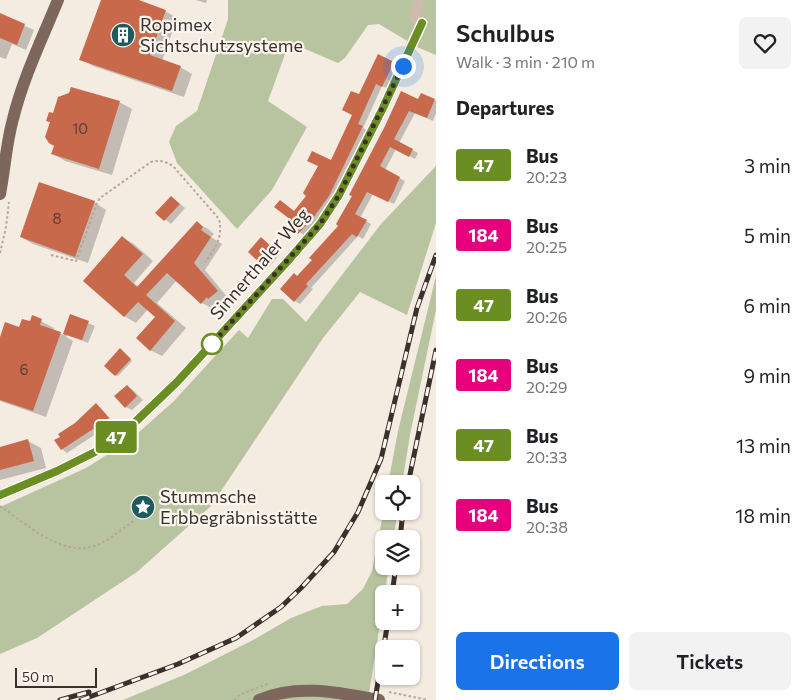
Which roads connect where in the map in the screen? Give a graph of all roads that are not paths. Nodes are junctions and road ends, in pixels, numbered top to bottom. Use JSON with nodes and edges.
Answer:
{"nodes":[{"id":1,"x":58,"y":0,"type":"edge"},
{"id":2,"x":418,"y":0,"type":"edge"},
{"id":3,"x":3,"y":147,"type":"edge"},
{"id":4,"x":0,"y":194,"type":"edge"},
{"id":5,"x":0,"y":495,"type":"edge"},
{"id":6,"x":259,"y":700,"type":"edge"},
{"id":7,"x":380,"y":700,"type":"edge"}],
"edges":[{"from":1,"to":3,"type":"main road"},
{"from":2,"to":5,"type":"street","name":"Sinnerthaler Weg"},
{"from":3,"to":4,"type":"main road"},
{"from":6,"to":7,"type":"main road"}]}
